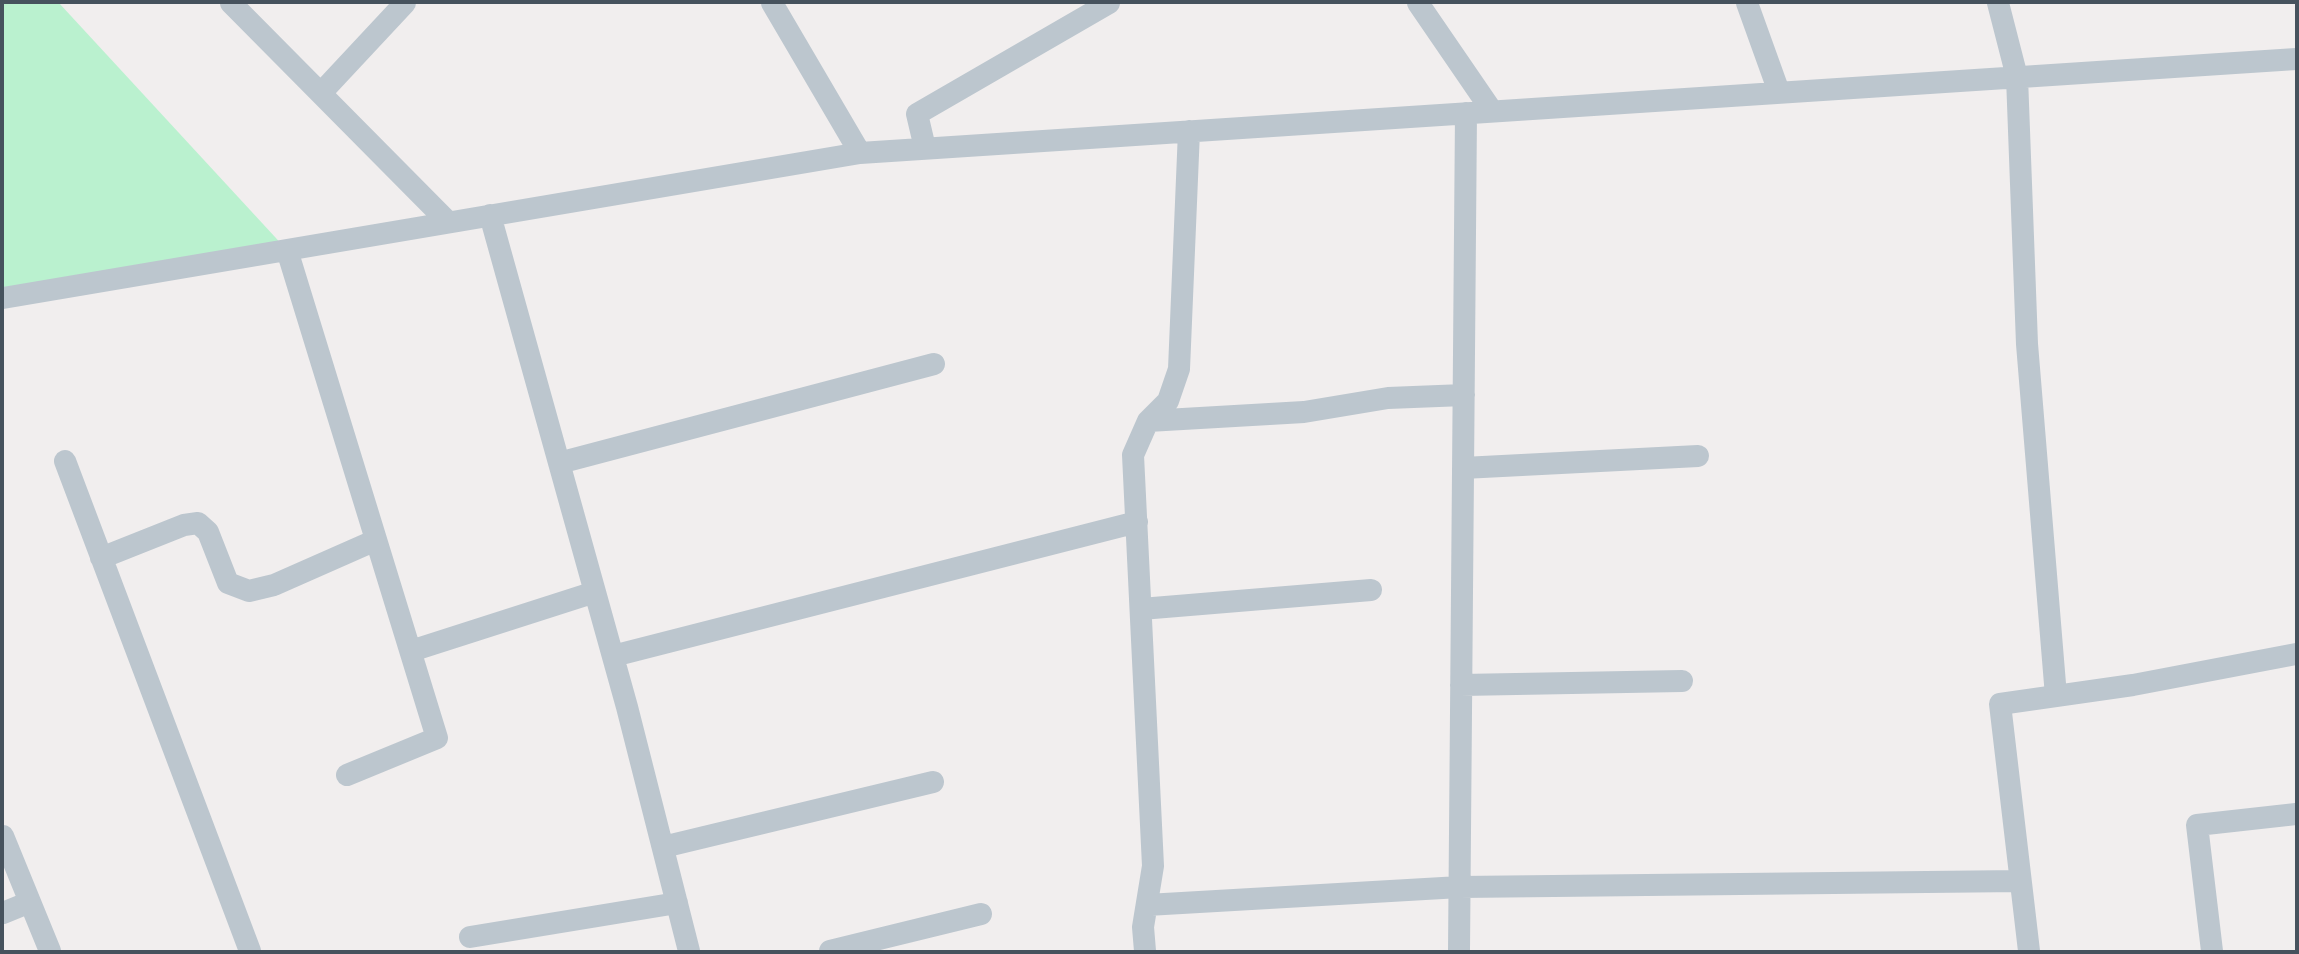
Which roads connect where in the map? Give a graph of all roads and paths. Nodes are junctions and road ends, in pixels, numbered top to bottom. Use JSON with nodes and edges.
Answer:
{"nodes":[{"id":1,"x":405,"y":3,"type":"edge"},
{"id":2,"x":772,"y":3,"type":"edge"},
{"id":3,"x":1109,"y":3,"type":"edge"},
{"id":4,"x":1418,"y":3,"type":"edge"},
{"id":5,"x":1747,"y":3,"type":"edge"},
{"id":6,"x":1998,"y":3,"type":"edge"},
{"id":7,"x":240,"y":6,"type":"edge"},
{"id":8,"x":2296,"y":59,"type":"edge"},
{"id":9,"x":2017,"y":77,"type":"junction"},
{"id":10,"x":1779,"y":92,"type":"junction"},
{"id":11,"x":320,"y":94,"type":"junction"},
{"id":12,"x":1492,"y":111,"type":"junction"},
{"id":13,"x":1466,"y":113,"type":"junction"},
{"id":14,"x":1189,"y":131,"type":"junction"},
{"id":15,"x":925,"y":148,"type":"junction"},
{"id":16,"x":860,"y":153,"type":"junction"},
{"id":17,"x":490,"y":215,"type":"junction"},
{"id":18,"x":448,"y":222,"type":"junction"},
{"id":19,"x":287,"y":250,"type":"junction"},
{"id":20,"x":3,"y":298,"type":"edge"},
{"id":21,"x":934,"y":364,"type":"dead end"},
{"id":22,"x":1464,"y":395,"type":"junction"},
{"id":23,"x":1148,"y":421,"type":"junction"},
{"id":24,"x":1698,"y":456,"type":"dead end"},
{"id":25,"x":64,"y":461,"type":"dead end"},
{"id":26,"x":559,"y":463,"type":"junction"},
{"id":27,"x":1463,"y":468,"type":"junction"},
{"id":28,"x":1137,"y":522,"type":"junction"},
{"id":29,"x":376,"y":540,"type":"junction"},
{"id":30,"x":101,"y":558,"type":"junction"},
{"id":31,"x":1371,"y":590,"type":"dead end"},
{"id":32,"x":595,"y":592,"type":"junction"},
{"id":33,"x":1141,"y":609,"type":"junction"},
{"id":34,"x":411,"y":651,"type":"junction"},
{"id":35,"x":2296,"y":654,"type":"edge"},
{"id":36,"x":613,"y":656,"type":"junction"},
{"id":37,"x":1682,"y":681,"type":"dead end"},
{"id":38,"x":1461,"y":685,"type":"junction"},
{"id":39,"x":2056,"y":696,"type":"junction"},
{"id":40,"x":347,"y":775,"type":"dead end"},
{"id":41,"x":933,"y":782,"type":"dead end"},
{"id":42,"x":2296,"y":814,"type":"edge"},
{"id":43,"x":3,"y":836,"type":"edge"},
{"id":44,"x":663,"y":847,"type":"junction"},
{"id":45,"x":2020,"y":881,"type":"junction"},
{"id":46,"x":1460,"y":887,"type":"junction"},
{"id":47,"x":30,"y":902,"type":"junction"},
{"id":48,"x":677,"y":903,"type":"junction"},
{"id":49,"x":1147,"y":905,"type":"junction"},
{"id":50,"x":3,"y":913,"type":"edge"},
{"id":51,"x":981,"y":914,"type":"dead end"},
{"id":52,"x":470,"y":937,"type":"dead end"},
{"id":53,"x":50,"y":951,"type":"edge"},
{"id":54,"x":250,"y":951,"type":"edge"},
{"id":55,"x":689,"y":951,"type":"edge"},
{"id":56,"x":830,"y":951,"type":"edge"},
{"id":57,"x":1145,"y":951,"type":"edge"},
{"id":58,"x":1459,"y":951,"type":"edge"},
{"id":59,"x":2028,"y":951,"type":"edge"},
{"id":60,"x":2212,"y":951,"type":"edge"}],
"edges":[{"from":1,"to":11,"type":"street"},
{"from":2,"to":16,"type":"street"},
{"from":3,"to":15,"type":"street"},
{"from":4,"to":12,"type":"street"},
{"from":5,"to":10,"type":"street"},
{"from":6,"to":9,"type":"street"},
{"from":7,"to":11,"type":"street"},
{"from":8,"to":9,"type":"street"},
{"from":9,"to":10,"type":"street"},
{"from":9,"to":39,"type":"street"},
{"from":10,"to":12,"type":"street"},
{"from":11,"to":18,"type":"street"},
{"from":12,"to":13,"type":"street"},
{"from":13,"to":14,"type":"street"},
{"from":13,"to":22,"type":"street"},
{"from":14,"to":15,"type":"street"},
{"from":14,"to":23,"type":"street"},
{"from":15,"to":16,"type":"street"},
{"from":16,"to":17,"type":"street"},
{"from":17,"to":18,"type":"street"},
{"from":17,"to":26,"type":"street"},
{"from":18,"to":19,"type":"street"},
{"from":19,"to":20,"type":"street"},
{"from":19,"to":29,"type":"street"},
{"from":21,"to":26,"type":"street"},
{"from":22,"to":23,"type":"street"},
{"from":22,"to":27,"type":"street"},
{"from":23,"to":28,"type":"street"},
{"from":24,"to":27,"type":"street"},
{"from":25,"to":30,"type":"street"},
{"from":26,"to":32,"type":"street"},
{"from":27,"to":38,"type":"street"},
{"from":28,"to":33,"type":"street"},
{"from":28,"to":36,"type":"street"},
{"from":29,"to":30,"type":"street"},
{"from":29,"to":34,"type":"street"},
{"from":30,"to":54,"type":"street"},
{"from":31,"to":33,"type":"street"},
{"from":32,"to":34,"type":"street"},
{"from":32,"to":36,"type":"street"},
{"from":33,"to":49,"type":"street"},
{"from":34,"to":40,"type":"street"},
{"from":35,"to":39,"type":"street"},
{"from":36,"to":44,"type":"street"},
{"from":37,"to":38,"type":"street"},
{"from":38,"to":46,"type":"street"},
{"from":39,"to":45,"type":"street"},
{"from":41,"to":44,"type":"street"},
{"from":42,"to":60,"type":"street"},
{"from":43,"to":47,"type":"street"},
{"from":44,"to":48,"type":"street"},
{"from":45,"to":46,"type":"street"},
{"from":45,"to":59,"type":"street"},
{"from":46,"to":49,"type":"street"},
{"from":46,"to":58,"type":"street"},
{"from":47,"to":50,"type":"street"},
{"from":47,"to":53,"type":"street"},
{"from":48,"to":52,"type":"street"},
{"from":48,"to":55,"type":"street"},
{"from":49,"to":57,"type":"street"},
{"from":51,"to":56,"type":"street"}]}
